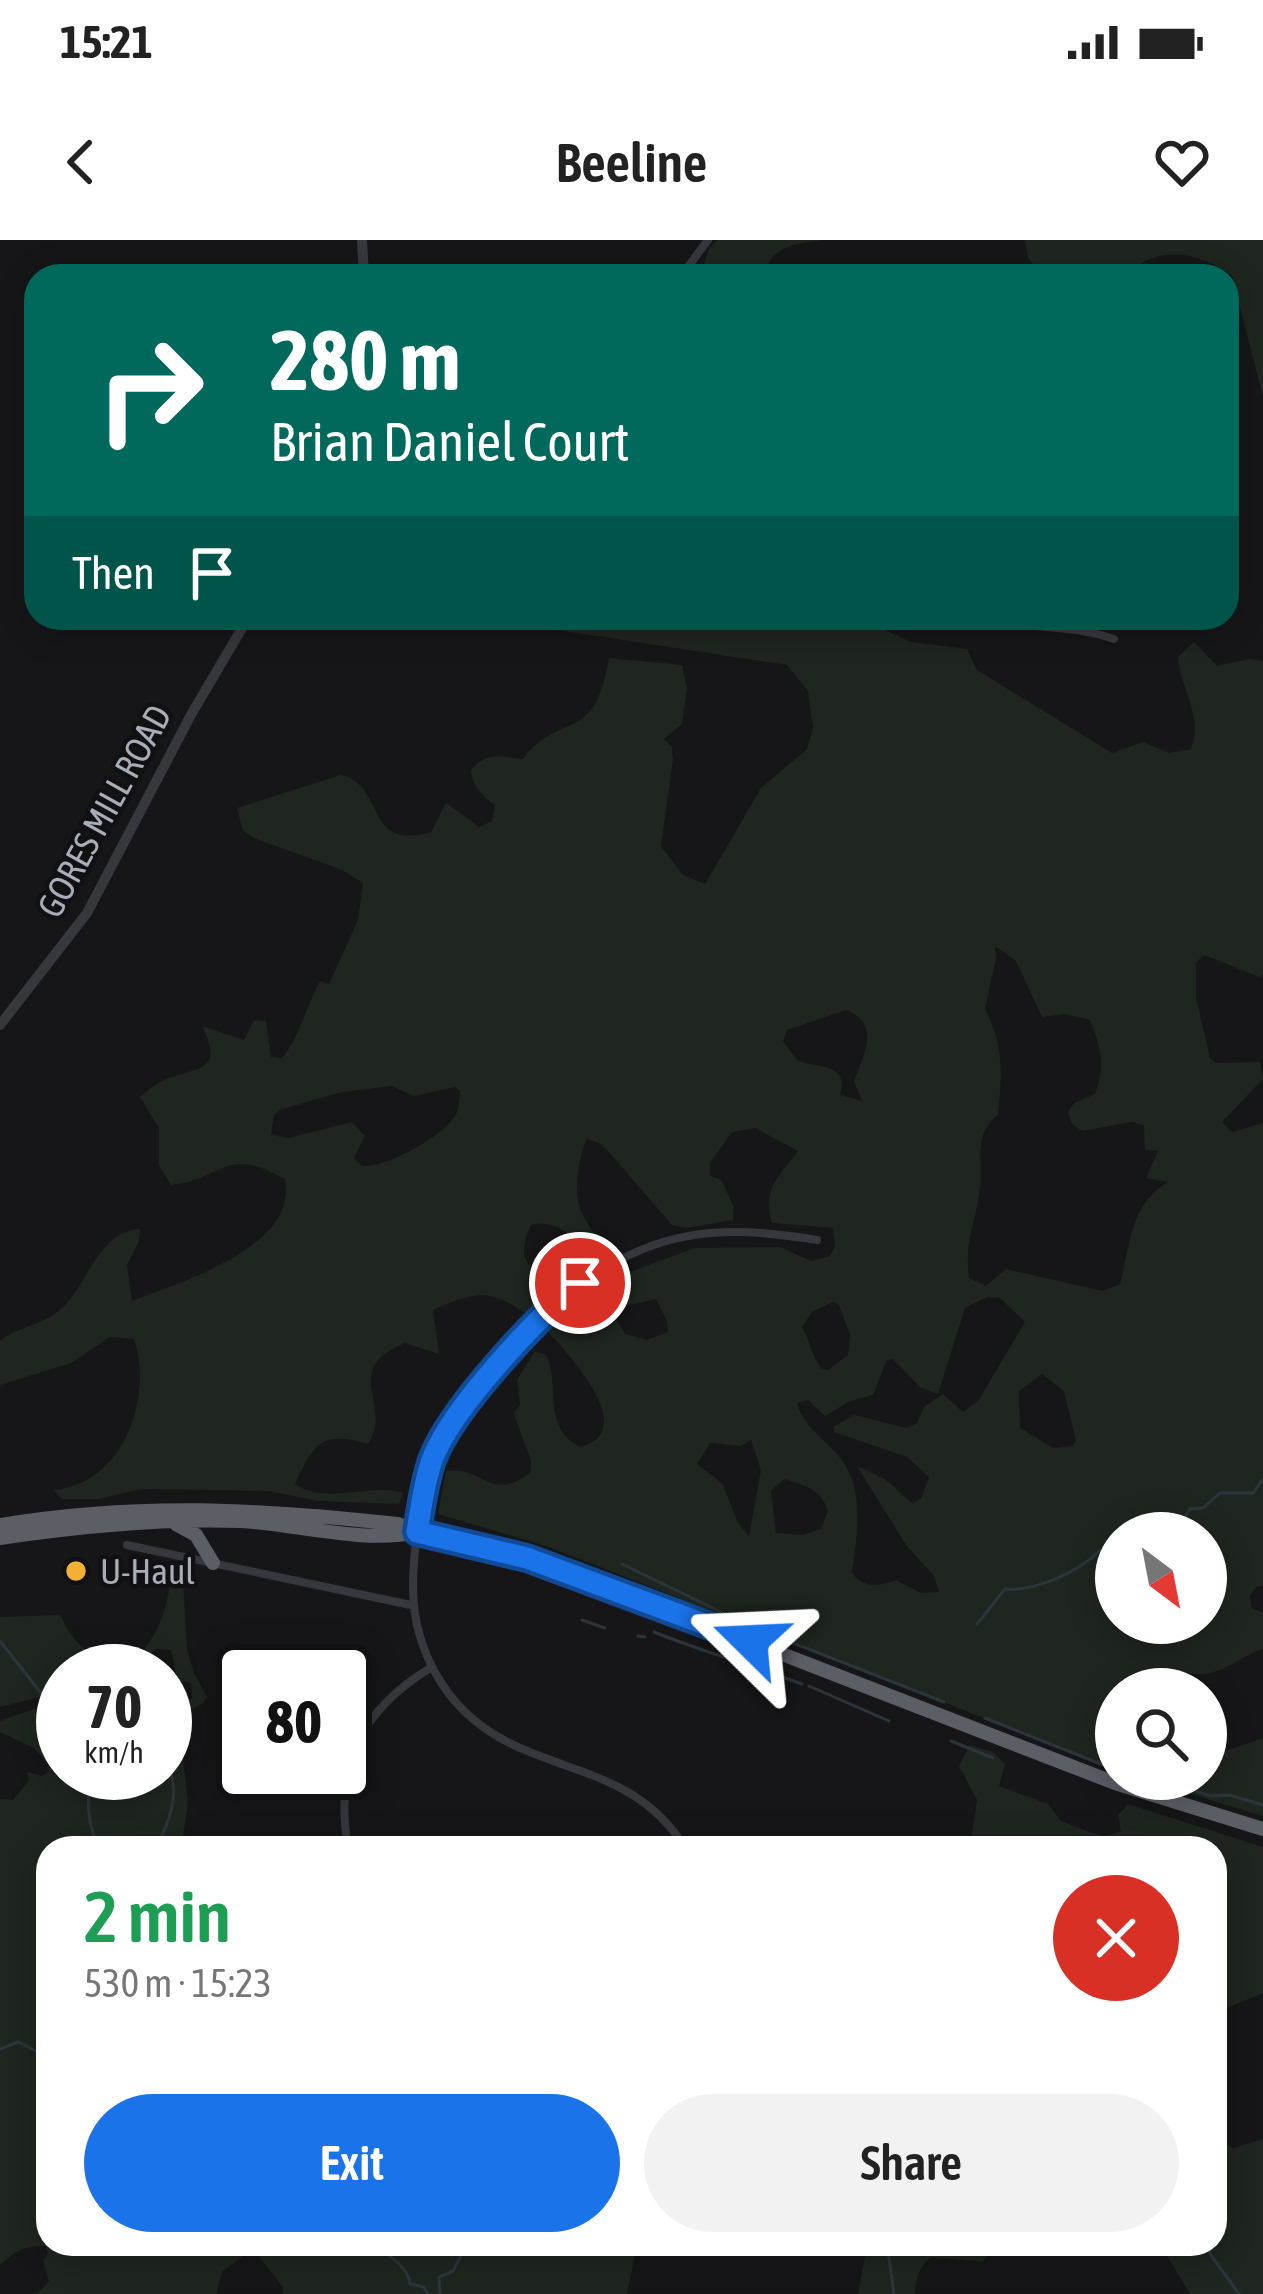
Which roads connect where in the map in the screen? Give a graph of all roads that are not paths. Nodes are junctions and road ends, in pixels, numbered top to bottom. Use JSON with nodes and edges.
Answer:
{"nodes":[{"id":1,"x":241,"y":630,"type":"edge"},
{"id":2,"x":1084,"y":630,"type":"edge"},
{"id":3,"x":1114,"y":639,"type":"dead end"},
{"id":4,"x":0,"y":1025,"type":"edge"},
{"id":5,"x":817,"y":1240,"type":"dead end"},
{"id":6,"x":171,"y":1521,"type":"junction"},
{"id":7,"x":0,"y":1525,"type":"edge"},
{"id":8,"x":417,"y":1532,"type":"junction"},
{"id":9,"x":0,"y":1538,"type":"edge"},
{"id":10,"x":127,"y":1545,"type":"dead end"},
{"id":11,"x":213,"y":1563,"type":"junction"},
{"id":12,"x":411,"y":1605,"type":"junction"},
{"id":13,"x":432,"y":1667,"type":"junction"},
{"id":14,"x":1263,"y":1829,"type":"edge"},
{"id":15,"x":347,"y":1836,"type":"edge"},
{"id":16,"x":677,"y":1836,"type":"edge"}],
"edges":[{"from":1,"to":4,"type":"street","name":"GORES MILL ROAD"},
{"from":2,"to":3,"type":"street"},
{"from":5,"to":8,"type":"street"},
{"from":6,"to":8,"type":"highway"},
{"from":6,"to":9,"type":"highway"},
{"from":6,"to":11,"type":"highway"},
{"from":7,"to":8,"type":"highway"},
{"from":8,"to":12,"type":"street"},
{"from":8,"to":14,"type":"highway"},
{"from":10,"to":11,"type":"street"},
{"from":11,"to":12,"type":"street"},
{"from":12,"to":13,"type":"street"},
{"from":13,"to":15,"type":"street"},
{"from":13,"to":16,"type":"street"}]}
